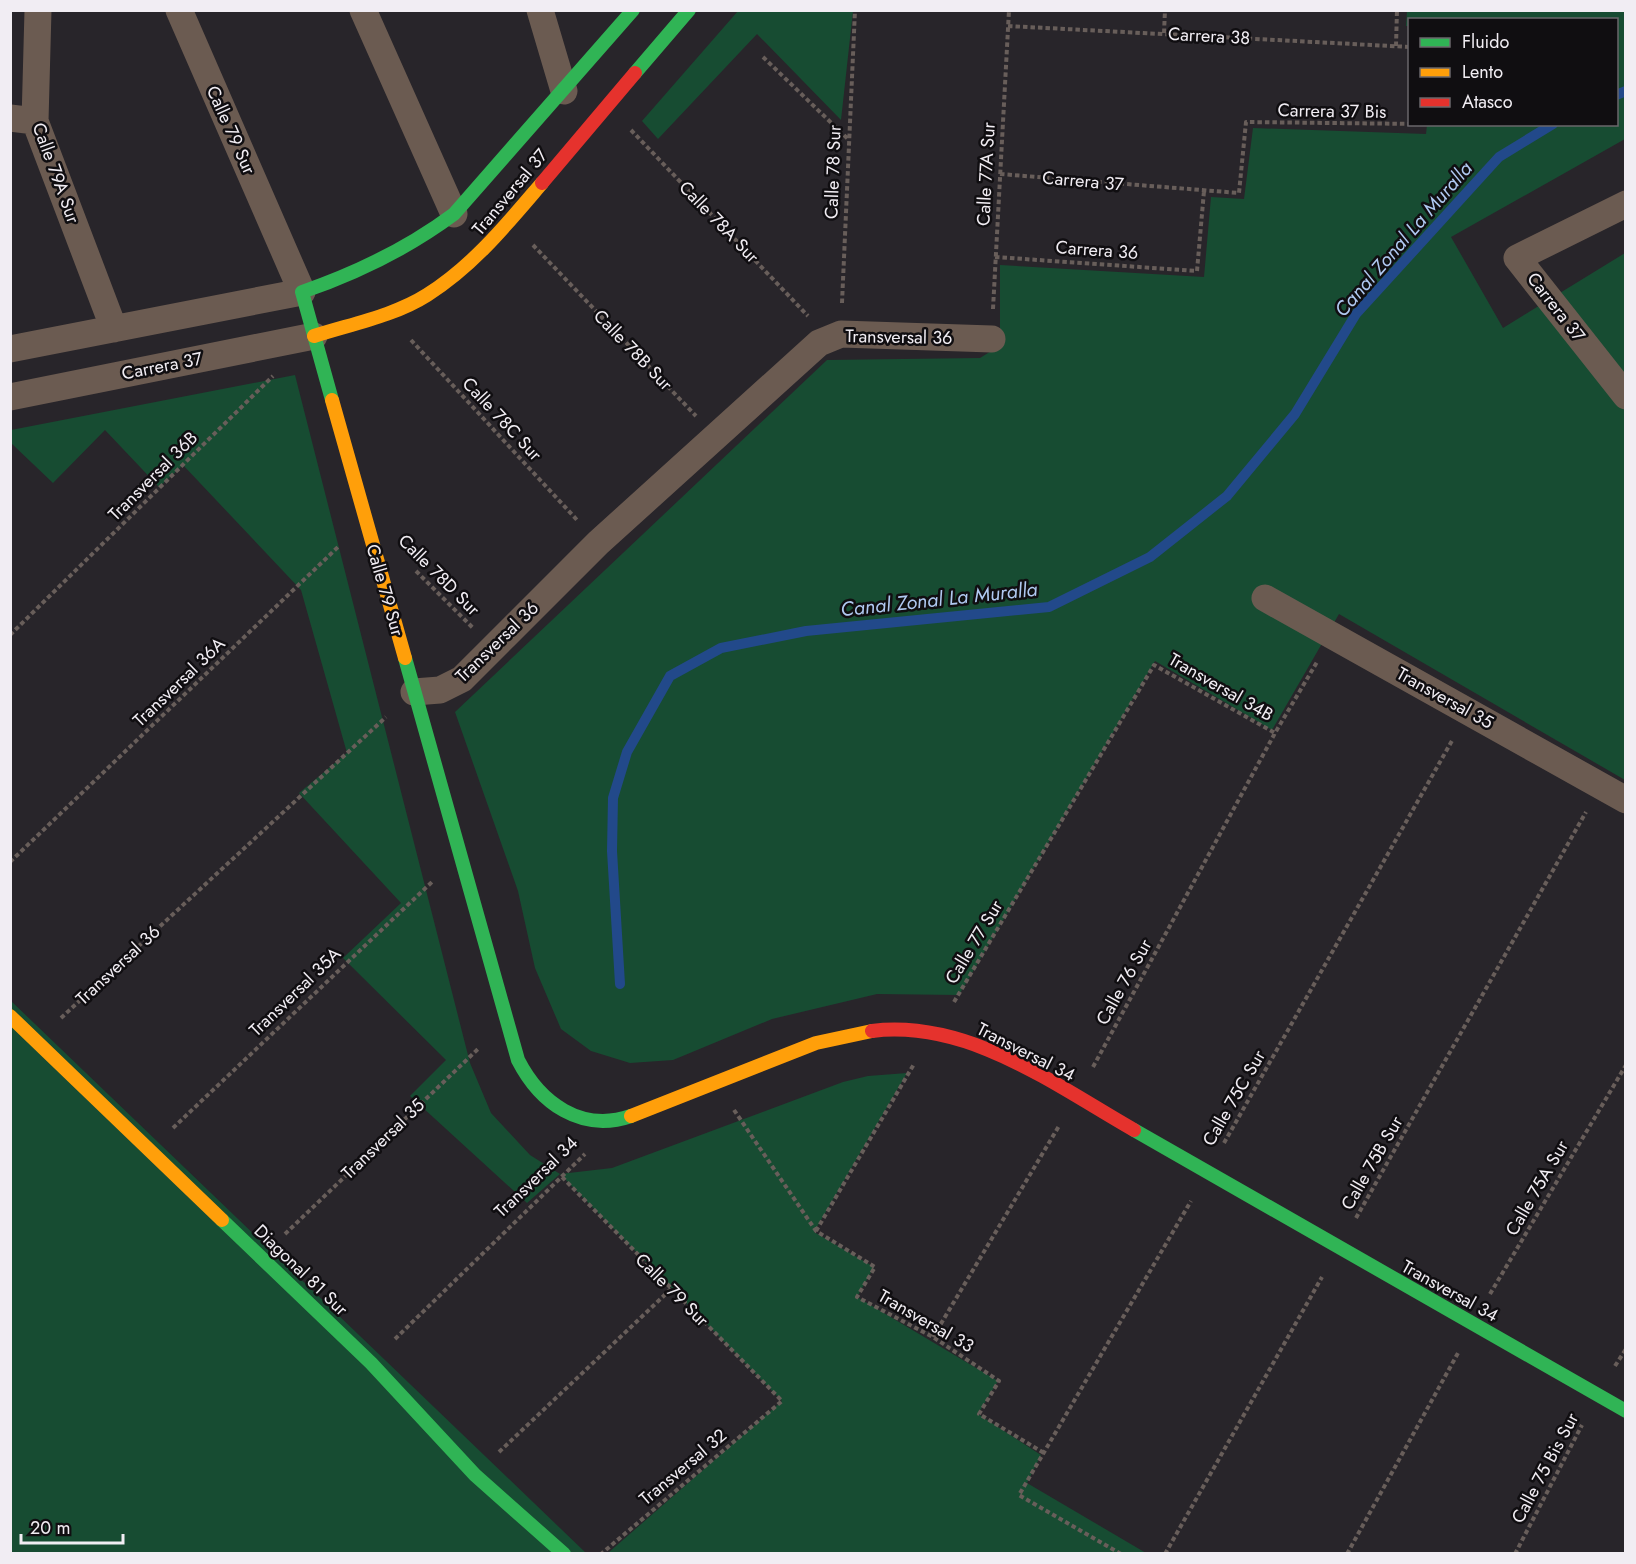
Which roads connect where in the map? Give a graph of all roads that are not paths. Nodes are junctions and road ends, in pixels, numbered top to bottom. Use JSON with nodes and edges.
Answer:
{"nodes":[{"id":1,"x":38,"y":10,"type":"edge"},
{"id":2,"x":179,"y":10,"type":"edge"},
{"id":3,"x":363,"y":10,"type":"edge"},
{"id":4,"x":540,"y":10,"type":"edge"},
{"id":5,"x":633,"y":10,"type":"edge"},
{"id":6,"x":689,"y":10,"type":"edge"},
{"id":7,"x":564,"y":91,"type":"junction"},
{"id":8,"x":23,"y":120,"type":"edge"},
{"id":9,"x":1626,"y":204,"type":"edge"},
{"id":10,"x":454,"y":214,"type":"junction"},
{"id":11,"x":302,"y":292,"type":"junction"},
{"id":12,"x":114,"y":329,"type":"junction"},
{"id":13,"x":314,"y":336,"type":"junction"},
{"id":14,"x":992,"y":339,"type":"road end"},
{"id":15,"x":10,"y":349,"type":"edge"},
{"id":16,"x":1626,"y":396,"type":"edge"},
{"id":17,"x":10,"y":397,"type":"edge"},
{"id":18,"x":1264,"y":598,"type":"dead end"},
{"id":19,"x":414,"y":693,"type":"junction"},
{"id":20,"x":1626,"y":800,"type":"edge"},
{"id":21,"x":10,"y":1016,"type":"edge"},
{"id":22,"x":619,"y":1120,"type":"joint"},
{"id":23,"x":1626,"y":1411,"type":"edge"},
{"id":24,"x":564,"y":1554,"type":"edge"}],
"edges":[{"from":1,"to":8,"type":"street","name":"Calle 79A Sur"},
{"from":2,"to":11,"type":"street","name":"Calle 79 Sur"},
{"from":3,"to":10,"type":"street"},
{"from":4,"to":7,"type":"street"},
{"from":5,"to":7,"type":"street","name":"Transversal 37"},
{"from":6,"to":13,"type":"street","name":"Transversal 37"},
{"from":7,"to":10,"type":"street","name":"Transversal 37"},
{"from":8,"to":12,"type":"street","name":"Calle 79A Sur"},
{"from":9,"to":16,"type":"street","name":"Carrera 37"},
{"from":10,"to":11,"type":"street","name":"Transversal 37"},
{"from":11,"to":12,"type":"street"},
{"from":11,"to":13,"type":"street","name":"Calle 79 Sur"},
{"from":12,"to":15,"type":"street"},
{"from":13,"to":17,"type":"street","name":"Carrera 37"},
{"from":13,"to":19,"type":"street","name":"Calle 79 Sur"},
{"from":14,"to":19,"type":"street","name":"Transversal 36"},
{"from":18,"to":20,"type":"street","name":"Transversal 35"},
{"from":19,"to":22,"type":"street","name":"Calle 79 Sur"},
{"from":21,"to":24,"type":"street","name":"Diagonal 81 Sur"},
{"from":22,"to":23,"type":"street","name":"Transversal 34"}]}
